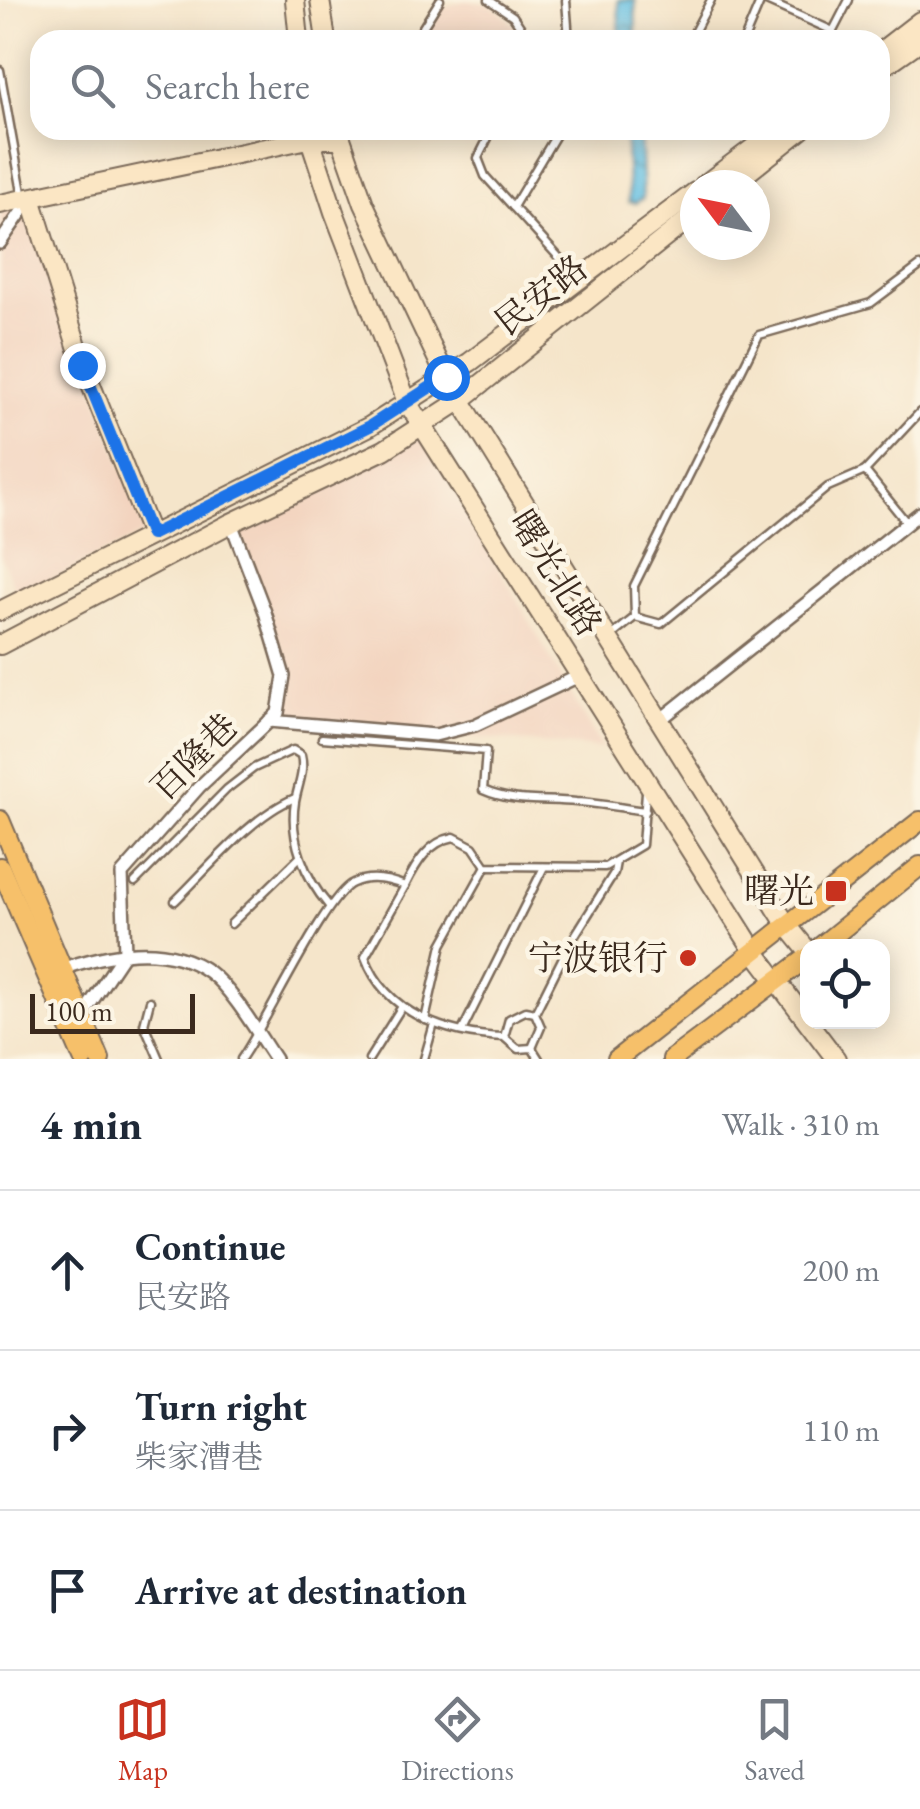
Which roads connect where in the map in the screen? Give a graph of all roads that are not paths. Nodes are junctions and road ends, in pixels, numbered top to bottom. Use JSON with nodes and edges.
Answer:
{"nodes":[{"id":1,"x":296,"y":0,"type":"edge"},
{"id":2,"x":320,"y":0,"type":"edge"},
{"id":3,"x":447,"y":0,"type":"edge"},
{"id":4,"x":488,"y":0,"type":"edge"},
{"id":5,"x":566,"y":0,"type":"edge"},
{"id":6,"x":710,"y":0,"type":"edge"},
{"id":7,"x":763,"y":0,"type":"edge"},
{"id":8,"x":850,"y":0,"type":"edge"},
{"id":9,"x":438,"y":3,"type":"edge"},
{"id":10,"x":920,"y":21,"type":"edge"},
{"id":11,"x":298,"y":30,"type":"edge"},
{"id":12,"x":324,"y":30,"type":"edge"},
{"id":13,"x":421,"y":30,"type":"edge"},
{"id":14,"x":523,"y":30,"type":"edge"},
{"id":15,"x":568,"y":30,"type":"edge"},
{"id":16,"x":696,"y":30,"type":"edge"},
{"id":17,"x":749,"y":30,"type":"edge"},
{"id":18,"x":831,"y":30,"type":"edge"},
{"id":19,"x":834,"y":30,"type":"edge"},
{"id":20,"x":920,"y":41,"type":"edge"},
{"id":21,"x":890,"y":44,"type":"edge"},
{"id":22,"x":890,"y":62,"type":"edge"},
{"id":23,"x":0,"y":70,"type":"edge"},
{"id":24,"x":281,"y":140,"type":"edge"},
{"id":25,"x":309,"y":140,"type":"edge"},
{"id":26,"x":346,"y":140,"type":"edge"},
{"id":27,"x":486,"y":140,"type":"edge"},
{"id":28,"x":553,"y":140,"type":"edge"},
{"id":29,"x":763,"y":140,"type":"edge"},
{"id":30,"x":788,"y":140,"type":"edge"},
{"id":31,"x":724,"y":170,"type":"edge"},
{"id":32,"x":751,"y":170,"type":"edge"},
{"id":33,"x":27,"y":199,"type":"junction"},
{"id":34,"x":680,"y":203,"type":"edge"},
{"id":35,"x":0,"y":204,"type":"edge"},
{"id":36,"x":513,"y":206,"type":"junction"},
{"id":37,"x":680,"y":226,"type":"edge"},
{"id":38,"x":0,"y":244,"type":"edge"},
{"id":39,"x":920,"y":266,"type":"edge"},
{"id":40,"x":583,"y":277,"type":"junction"},
{"id":41,"x":446,"y":377,"type":"junction"},
{"id":42,"x":461,"y":400,"type":"junction"},
{"id":43,"x":408,"y":402,"type":"junction"},
{"id":44,"x":920,"y":412,"type":"edge"},
{"id":45,"x":424,"y":424,"type":"junction"},
{"id":46,"x":865,"y":471,"type":"junction"},
{"id":47,"x":920,"y":513,"type":"edge"},
{"id":48,"x":231,"y":523,"type":"junction"},
{"id":49,"x":907,"y":523,"type":"junction"},
{"id":50,"x":151,"y":535,"type":"junction"},
{"id":51,"x":0,"y":611,"type":"edge"},
{"id":52,"x":635,"y":617,"type":"junction"},
{"id":53,"x":608,"y":638,"type":"junction"},
{"id":54,"x":0,"y":645,"type":"edge"},
{"id":55,"x":581,"y":675,"type":"junction"},
{"id":56,"x":660,"y":720,"type":"junction"},
{"id":57,"x":269,"y":722,"type":"junction"},
{"id":58,"x":322,"y":738,"type":"dead end"},
{"id":59,"x":646,"y":779,"type":"junction"},
{"id":60,"x":296,"y":798,"type":"junction"},
{"id":61,"x":646,"y":811,"type":"junction"},
{"id":62,"x":0,"y":820,"type":"edge"},
{"id":63,"x":920,"y":822,"type":"edge"},
{"id":64,"x":300,"y":857,"type":"junction"},
{"id":65,"x":616,"y":862,"type":"junction"},
{"id":66,"x":0,"y":866,"type":"edge"},
{"id":67,"x":486,"y":866,"type":"junction"},
{"id":68,"x":544,"y":866,"type":"junction"},
{"id":69,"x":920,"y":866,"type":"edge"},
{"id":70,"x":135,"y":882,"type":"dead end"},
{"id":71,"x":405,"y":886,"type":"junction"},
{"id":72,"x":175,"y":901,"type":"dead end"},
{"id":73,"x":328,"y":906,"type":"junction"},
{"id":74,"x":232,"y":924,"type":"dead end"},
{"id":75,"x":786,"y":924,"type":"junction"},
{"id":76,"x":830,"y":939,"type":"edge"},
{"id":77,"x":800,"y":943,"type":"edge"},
{"id":78,"x":754,"y":951,"type":"junction"},
{"id":79,"x":125,"y":952,"type":"junction"},
{"id":80,"x":800,"y":961,"type":"edge"},
{"id":81,"x":54,"y":972,"type":"junction"},
{"id":82,"x":776,"y":981,"type":"junction"},
{"id":83,"x":150,"y":1001,"type":"dead end"},
{"id":84,"x":401,"y":1008,"type":"junction"},
{"id":85,"x":535,"y":1013,"type":"junction"},
{"id":86,"x":82,"y":1016,"type":"junction"},
{"id":87,"x":425,"y":1020,"type":"junction"},
{"id":88,"x":434,"y":1024,"type":"junction"},
{"id":89,"x":462,"y":1031,"type":"junction"},
{"id":90,"x":259,"y":1035,"type":"junction"},
{"id":91,"x":504,"y":1037,"type":"junction"},
{"id":92,"x":532,"y":1048,"type":"junction"},
{"id":93,"x":82,"y":1059,"type":"edge"},
{"id":94,"x":100,"y":1059,"type":"edge"},
{"id":95,"x":159,"y":1059,"type":"edge"},
{"id":96,"x":241,"y":1059,"type":"edge"},
{"id":97,"x":275,"y":1059,"type":"edge"},
{"id":98,"x":369,"y":1059,"type":"edge"},
{"id":99,"x":424,"y":1059,"type":"edge"},
{"id":100,"x":539,"y":1059,"type":"edge"},
{"id":101,"x":616,"y":1059,"type":"edge"},
{"id":102,"x":672,"y":1059,"type":"edge"},
{"id":103,"x":836,"y":1059,"type":"edge"}],
"edges":[{"from":1,"to":11,"type":"main road"},
{"from":2,"to":12,"type":"main road"},
{"from":3,"to":9,"type":"lane"},
{"from":4,"to":14,"type":"lane"},
{"from":5,"to":15,"type":"lane"},
{"from":6,"to":16,"type":"lane"},
{"from":7,"to":17,"type":"lane"},
{"from":7,"to":18,"type":"lane"},
{"from":8,"to":19,"type":"lane"},
{"from":9,"to":13,"type":"lane"},
{"from":10,"to":21,"type":"main road"},
{"from":20,"to":22,"type":"main road"},
{"from":23,"to":33,"type":"lane"},
{"from":24,"to":33,"type":"main road"},
{"from":25,"to":43,"type":"main road","name":"曙光北路"},
{"from":26,"to":41,"type":"main road","name":"曙光北路"},
{"from":27,"to":36,"type":"lane"},
{"from":28,"to":36,"type":"lane"},
{"from":29,"to":31,"type":"main road"},
{"from":30,"to":32,"type":"main road"},
{"from":33,"to":35,"type":"main road"},
{"from":33,"to":38,"type":"street"},
{"from":33,"to":50,"type":"main road"},
{"from":34,"to":40,"type":"main road","name":"民安路"},
{"from":36,"to":40,"type":"lane"},
{"from":37,"to":42,"type":"main road","name":"民安路"},
{"from":39,"to":52,"type":"lane"},
{"from":40,"to":41,"type":"main road","name":"民安路"},
{"from":41,"to":42,"type":"main road","name":"曙光北路"},
{"from":41,"to":43,"type":"main road","name":"民安路"},
{"from":42,"to":45,"type":"main road","name":"民安路"},
{"from":42,"to":53,"type":"main road","name":"曙光北路"},
{"from":43,"to":45,"type":"main road","name":"曙光北路"},
{"from":43,"to":50,"type":"main road","name":"民安路"},
{"from":44,"to":46,"type":"lane"},
{"from":45,"to":48,"type":"main road","name":"民安路"},
{"from":45,"to":55,"type":"main road","name":"曙光北路"},
{"from":46,"to":49,"type":"lane"},
{"from":46,"to":52,"type":"lane"},
{"from":47,"to":49,"type":"street"},
{"from":48,"to":54,"type":"main road","name":"民安路"},
{"from":48,"to":57,"type":"street","name":"百隆巷"},
{"from":49,"to":56,"type":"street"},
{"from":50,"to":51,"type":"main road","name":"民安路"},
{"from":52,"to":53,"type":"lane"},
{"from":53,"to":56,"type":"main road","name":"曙光北路"},
{"from":55,"to":57,"type":"street"},
{"from":55,"to":59,"type":"main road","name":"曙光北路"},
{"from":56,"to":75,"type":"main road","name":"曙光北路"},
{"from":57,"to":79,"type":"street","name":"百隆巷"},
{"from":58,"to":61,"type":"lane"},
{"from":59,"to":61,"type":"lane"},
{"from":59,"to":78,"type":"main road","name":"曙光北路"},
{"from":60,"to":64,"type":"lane"},
{"from":60,"to":70,"type":"lane"},
{"from":60,"to":72,"type":"lane"},
{"from":61,"to":65,"type":"lane"},
{"from":62,"to":81,"type":"main road"},
{"from":63,"to":75,"type":"main road"},
{"from":64,"to":73,"type":"lane"},
{"from":64,"to":74,"type":"lane"},
{"from":65,"to":68,"type":"lane"},
{"from":65,"to":85,"type":"lane"},
{"from":66,"to":81,"type":"main road"},
{"from":67,"to":68,"type":"lane"},
{"from":67,"to":71,"type":"lane"},
{"from":67,"to":87,"type":"lane"},
{"from":68,"to":89,"type":"lane"},
{"from":69,"to":76,"type":"main road"},
{"from":71,"to":73,"type":"lane"},
{"from":71,"to":84,"type":"lane"},
{"from":73,"to":90,"type":"lane"},
{"from":75,"to":77,"type":"main road","name":"曙光北路"},
{"from":75,"to":78,"type":"main road"},
{"from":78,"to":82,"type":"main road","name":"曙光北路"},
{"from":78,"to":101,"type":"main road"},
{"from":79,"to":81,"type":"street"},
{"from":79,"to":86,"type":"street"},
{"from":79,"to":90,"type":"street"},
{"from":80,"to":82,"type":"main road"},
{"from":81,"to":86,"type":"main road"},
{"from":81,"to":93,"type":"main road"},
{"from":82,"to":102,"type":"main road"},
{"from":82,"to":103,"type":"main road","name":"曙光北路"},
{"from":83,"to":95,"type":"lane"},
{"from":84,"to":87,"type":"lane"},
{"from":84,"to":98,"type":"lane"},
{"from":85,"to":91,"type":"lane"},
{"from":85,"to":92,"type":"lane"},
{"from":86,"to":94,"type":"main road"},
{"from":87,"to":88,"type":"lane"},
{"from":88,"to":89,"type":"lane"},
{"from":88,"to":99,"type":"lane"},
{"from":89,"to":91,"type":"lane"},
{"from":90,"to":96,"type":"lane"},
{"from":90,"to":97,"type":"street"},
{"from":91,"to":92,"type":"lane"},
{"from":92,"to":100,"type":"lane"}]}
